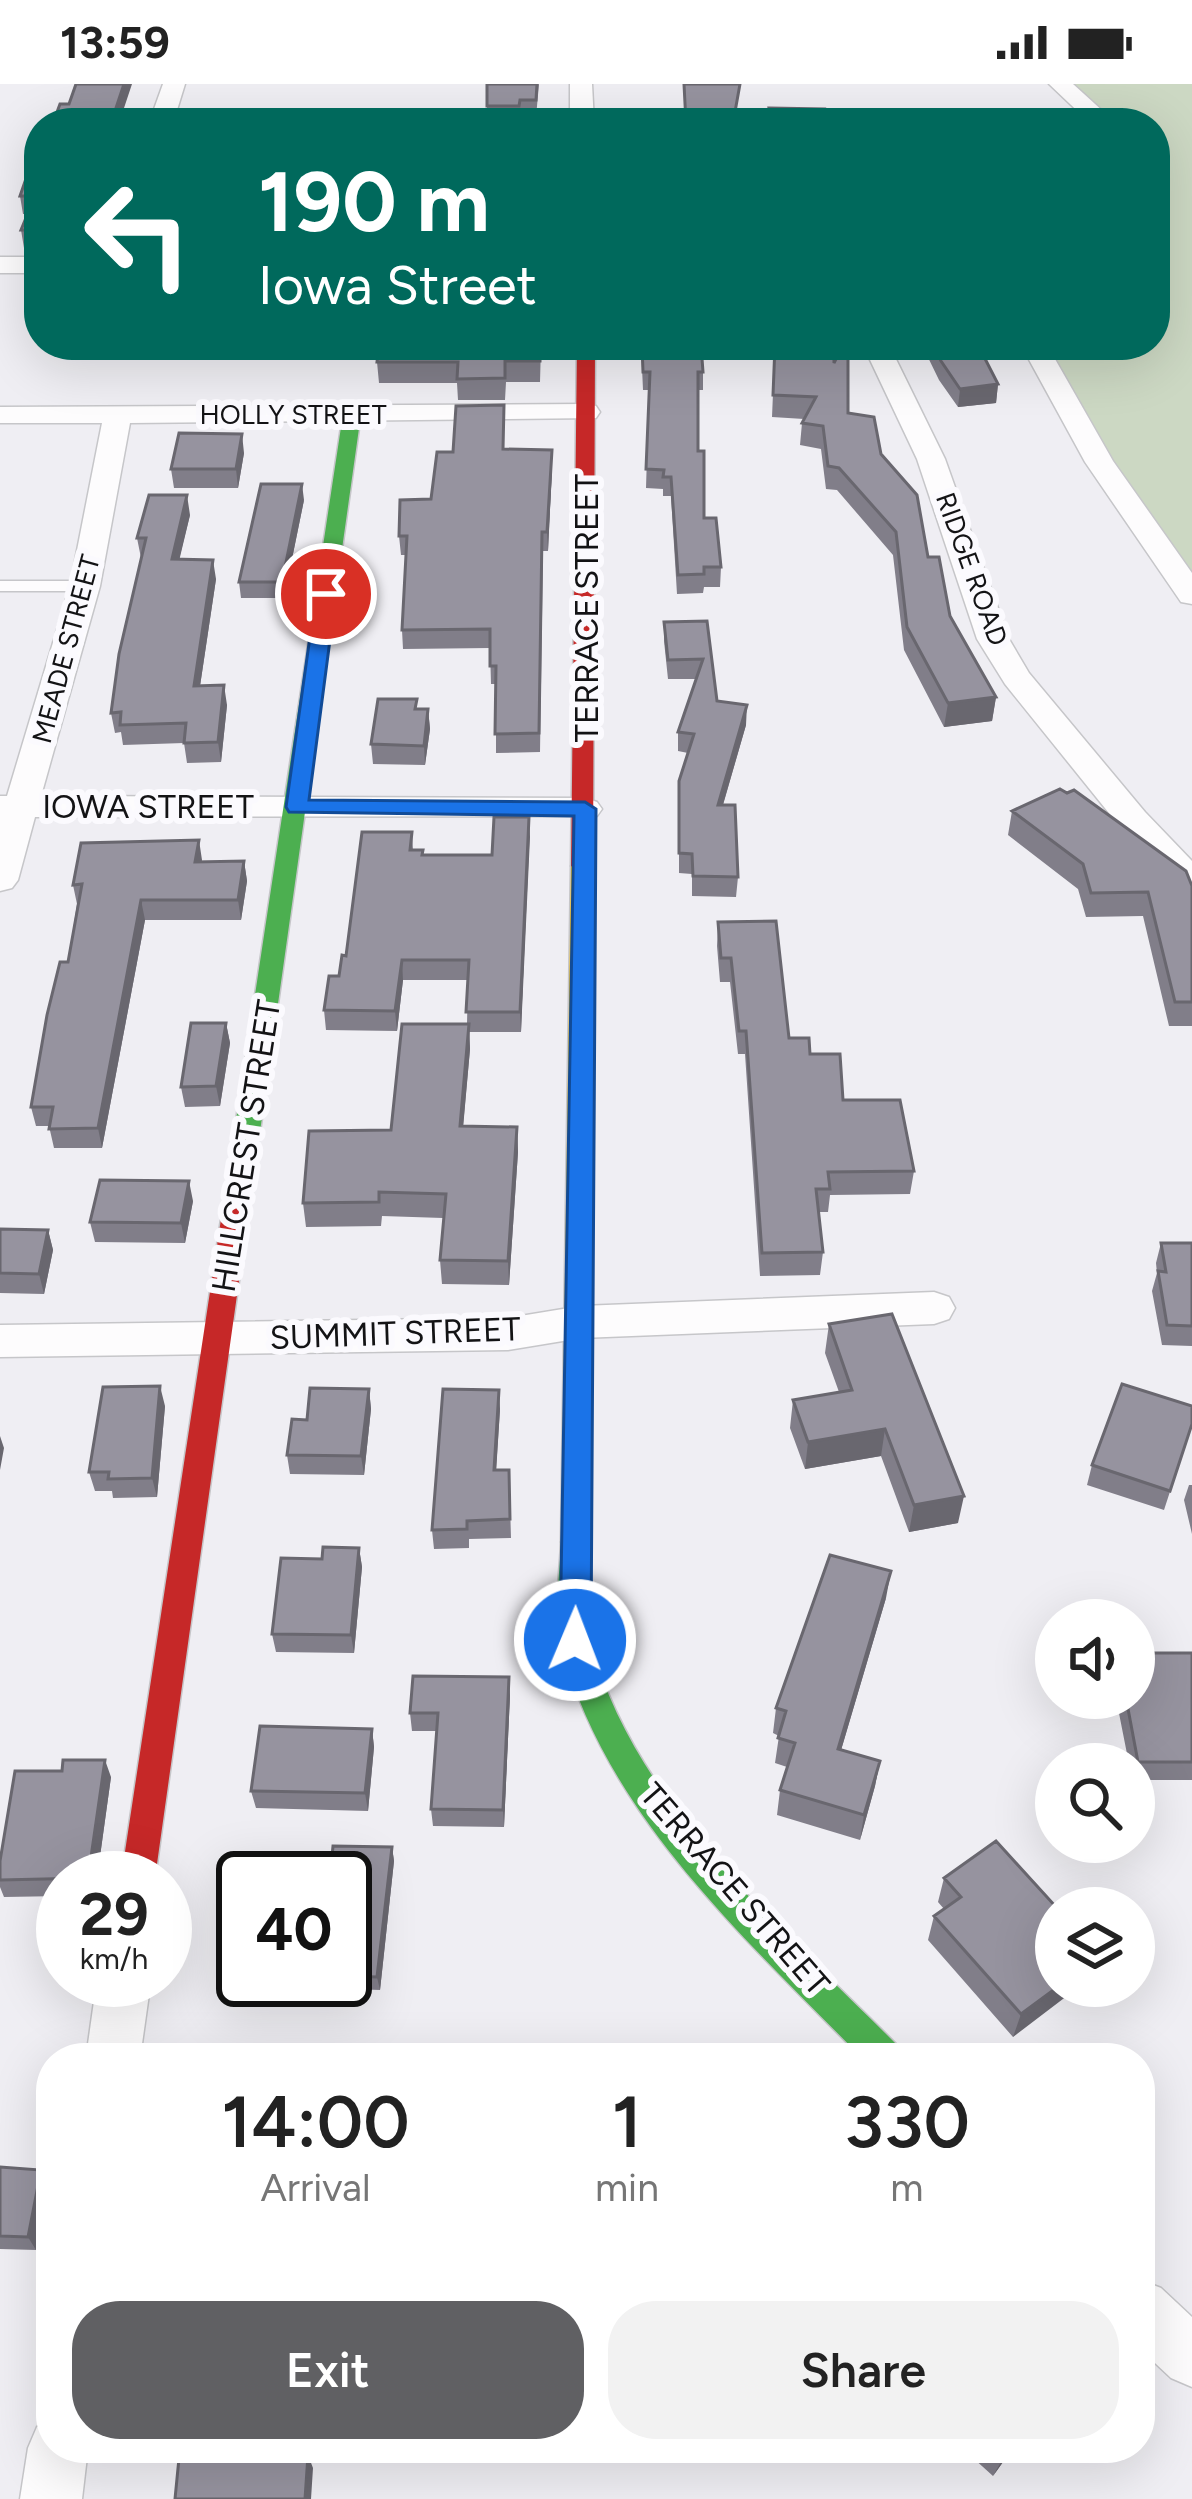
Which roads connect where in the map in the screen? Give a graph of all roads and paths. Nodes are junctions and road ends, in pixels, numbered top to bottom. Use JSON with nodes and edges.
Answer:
{"nodes":[{"id":1,"x":1060,"y":84,"type":"edge"},
{"id":2,"x":1088,"y":108,"type":"edge"},
{"id":3,"x":586,"y":360,"type":"edge"},
{"id":4,"x":883,"y":360,"type":"edge"},
{"id":5,"x":1042,"y":360,"type":"edge"},
{"id":6,"x":586,"y":412,"type":"junction"},
{"id":7,"x":352,"y":414,"type":"junction"},
{"id":8,"x":0,"y":415,"type":"edge"},
{"id":9,"x":117,"y":415,"type":"junction"},
{"id":10,"x":0,"y":586,"type":"edge"},
{"id":11,"x":85,"y":586,"type":"junction"},
{"id":12,"x":1192,"y":595,"type":"edge"},
{"id":13,"x":12,"y":806,"type":"edge"},
{"id":14,"x":297,"y":807,"type":"junction"},
{"id":15,"x":585,"y":809,"type":"junction"},
{"id":16,"x":0,"y":880,"type":"edge"},
{"id":17,"x":1192,"y":882,"type":"edge"},
{"id":18,"x":934,"y":1308,"type":"dead end"},
{"id":19,"x":581,"y":1322,"type":"junction"},
{"id":20,"x":217,"y":1337,"type":"junction"},
{"id":21,"x":0,"y":1341,"type":"edge"},
{"id":22,"x":142,"y":1851,"type":"edge"},
{"id":23,"x":120,"y":2007,"type":"edge"},
{"id":24,"x":115,"y":2043,"type":"edge"},
{"id":25,"x":872,"y":2043,"type":"edge"},
{"id":26,"x":1155,"y":2323,"type":"edge"},
{"id":27,"x":1192,"y":2357,"type":"edge"},
{"id":28,"x":56,"y":2463,"type":"edge"},
{"id":29,"x":51,"y":2499,"type":"edge"}],
"edges":[{"from":1,"to":2,"type":"street"},
{"from":3,"to":6,"type":"street","name":"TERRACE STREET"},
{"from":4,"to":17,"type":"street","name":"RIDGE ROAD"},
{"from":5,"to":12,"type":"street"},
{"from":6,"to":7,"type":"street","name":"HOLLY STREET"},
{"from":6,"to":15,"type":"street","name":"TERRACE STREET"},
{"from":7,"to":9,"type":"street","name":"HOLLY STREET"},
{"from":7,"to":14,"type":"street","name":"HILLCREST STREET"},
{"from":8,"to":9,"type":"street","name":"HOLLY STREET"},
{"from":9,"to":11,"type":"street","name":"MEADE STREET"},
{"from":10,"to":11,"type":"lane"},
{"from":11,"to":13,"type":"street","name":"MEADE STREET"},
{"from":13,"to":14,"type":"street","name":"IOWA STREET"},
{"from":13,"to":16,"type":"street","name":"MEADE STREET"},
{"from":14,"to":15,"type":"street","name":"IOWA STREET"},
{"from":14,"to":20,"type":"street","name":"HILLCREST STREET"},
{"from":15,"to":19,"type":"street","name":"TERRACE STREET"},
{"from":18,"to":19,"type":"street","name":"SUMMIT STREET"},
{"from":19,"to":20,"type":"street","name":"SUMMIT STREET"},
{"from":19,"to":25,"type":"street","name":"TERRACE STREET"},
{"from":20,"to":21,"type":"street","name":"SUMMIT STREET"},
{"from":20,"to":22,"type":"street","name":"HILLCREST STREET"},
{"from":23,"to":24,"type":"street"},
{"from":26,"to":27,"type":"street"},
{"from":28,"to":29,"type":"street"}]}
